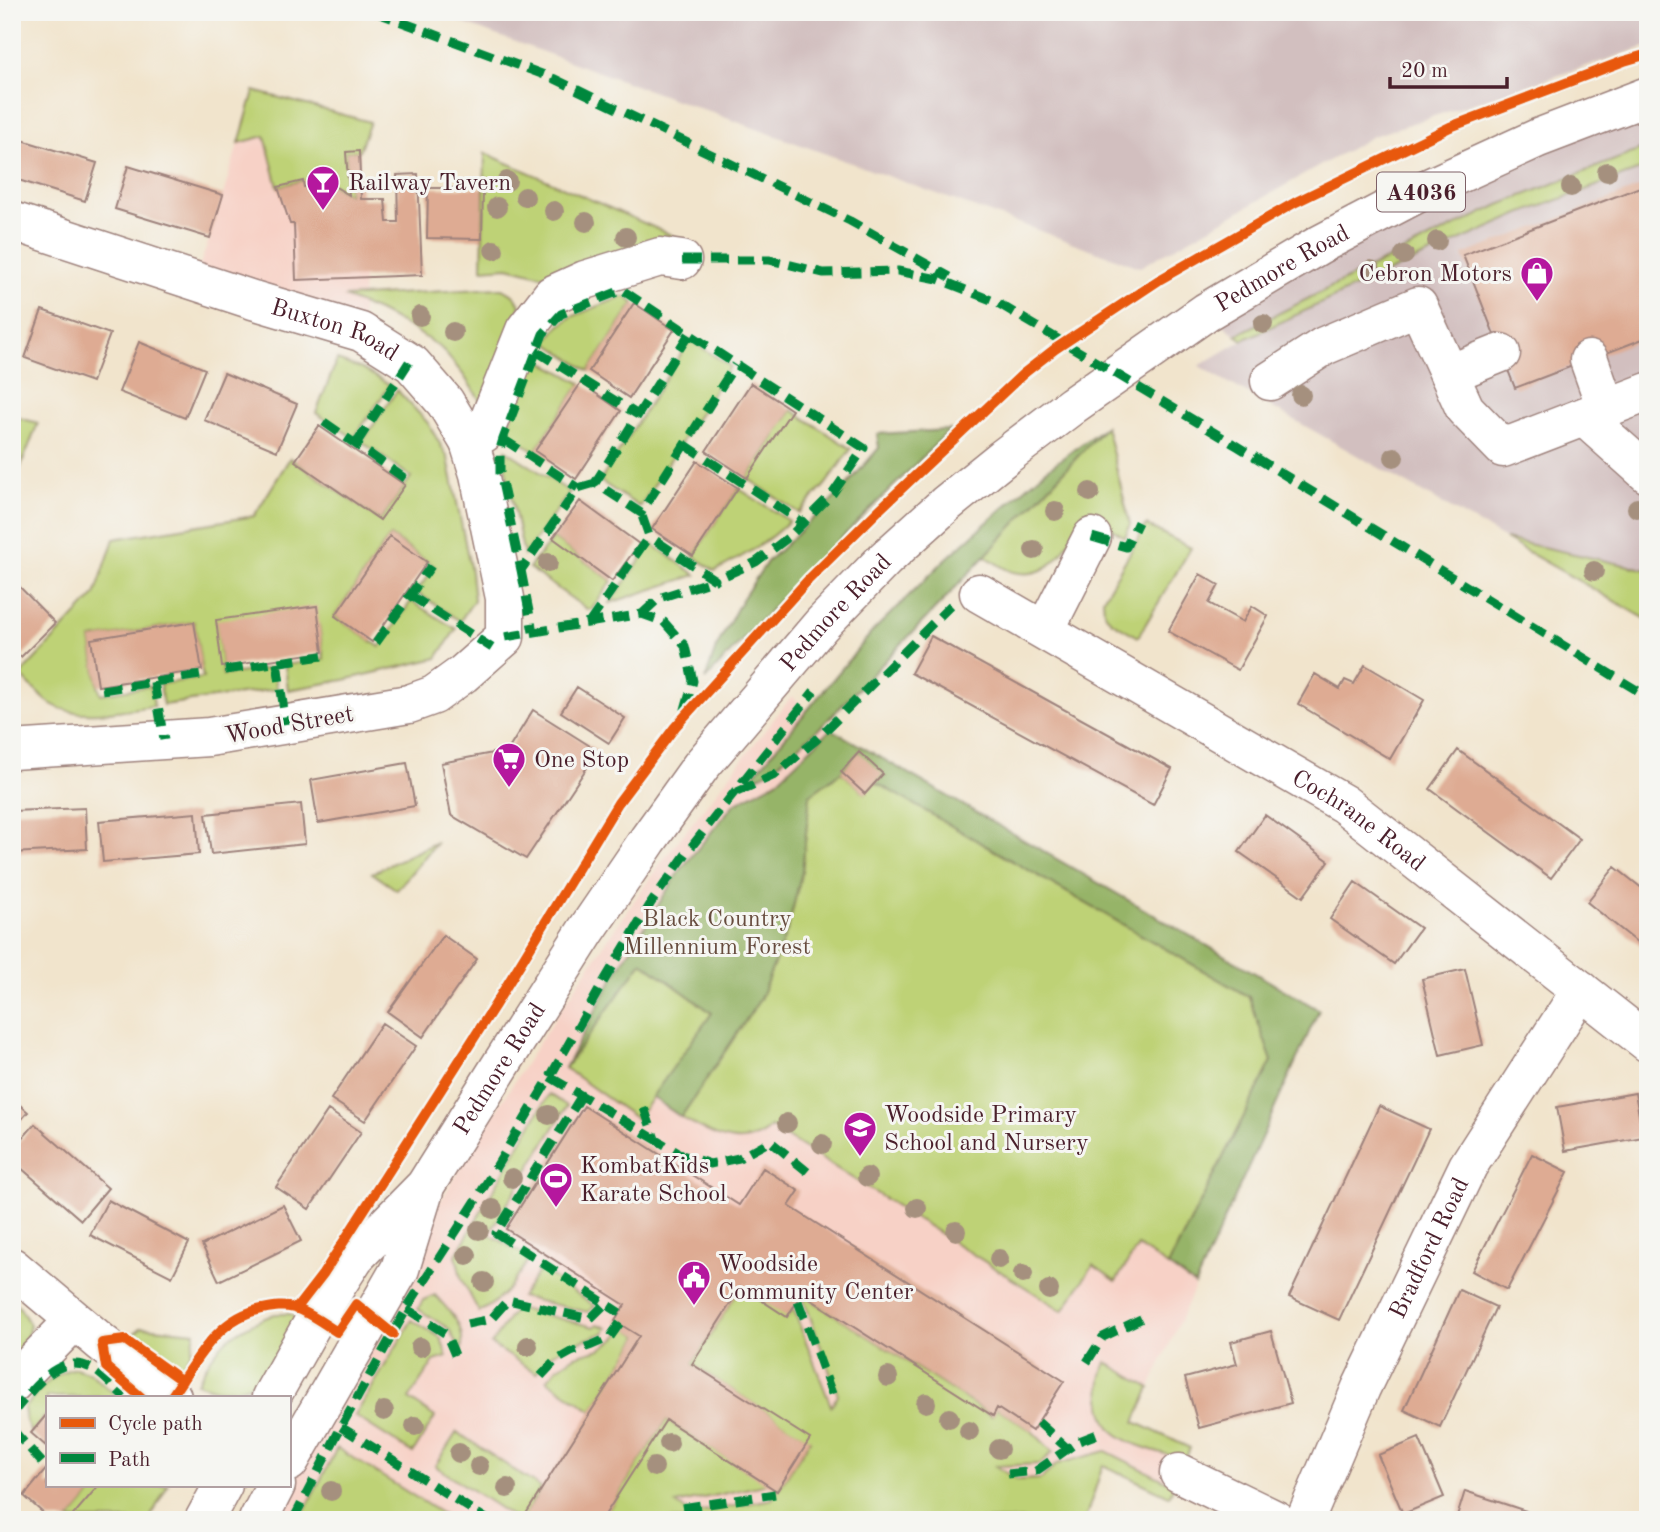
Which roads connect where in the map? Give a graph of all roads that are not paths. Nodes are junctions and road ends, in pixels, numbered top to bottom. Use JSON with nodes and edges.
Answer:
{"nodes":[{"id":1,"x":1648,"y":96,"type":"edge"},
{"id":2,"x":12,"y":220,"type":"edge"},
{"id":3,"x":682,"y":260,"type":"dead end"},
{"id":4,"x":1501,"y":353,"type":"dead end"},
{"id":5,"x":1589,"y":360,"type":"dead end"},
{"id":6,"x":1449,"y":374,"type":"junction"},
{"id":7,"x":1270,"y":381,"type":"dead end"},
{"id":8,"x":1648,"y":392,"type":"edge"},
{"id":9,"x":1595,"y":412,"type":"junction"},
{"id":10,"x":469,"y":442,"type":"junction"},
{"id":11,"x":1648,"y":474,"type":"edge"},
{"id":12,"x":1092,"y":537,"type":"dead end"},
{"id":13,"x":979,"y":593,"type":"dead end"},
{"id":14,"x":505,"y":598,"type":"joint"},
{"id":15,"x":1045,"y":630,"type":"junction"},
{"id":16,"x":13,"y":747,"type":"edge"},
{"id":17,"x":1581,"y":990,"type":"junction"},
{"id":18,"x":1648,"y":1044,"type":"edge"},
{"id":19,"x":425,"y":1186,"type":"junction"},
{"id":20,"x":12,"y":1268,"type":"edge"},
{"id":21,"x":74,"y":1321,"type":"junction"},
{"id":22,"x":12,"y":1384,"type":"edge"},
{"id":23,"x":171,"y":1396,"type":"edge"},
{"id":24,"x":272,"y":1396,"type":"edge"},
{"id":25,"x":290,"y":1460,"type":"edge"},
{"id":26,"x":1179,"y":1473,"type":"dead end"},
{"id":27,"x":222,"y":1486,"type":"edge"},
{"id":28,"x":275,"y":1486,"type":"edge"},
{"id":29,"x":204,"y":1520,"type":"edge"},
{"id":30,"x":258,"y":1520,"type":"edge"},
{"id":31,"x":1276,"y":1520,"type":"edge"},
{"id":32,"x":1305,"y":1520,"type":"edge"}],
"edges":[{"from":1,"to":19,"type":"main road","name":"Pedmore Road","number":"A4036"},
{"from":2,"to":10,"type":"main road","name":"Buxton Road"},
{"from":3,"to":10,"type":"main road"},
{"from":4,"to":6,"type":"main road"},
{"from":5,"to":9,"type":"main road"},
{"from":6,"to":7,"type":"main road"},
{"from":6,"to":9,"type":"main road"},
{"from":8,"to":9,"type":"main road"},
{"from":9,"to":11,"type":"main road"},
{"from":10,"to":14,"type":"main road","name":"Buxton Road"},
{"from":12,"to":15,"type":"main road"},
{"from":13,"to":15,"type":"main road","name":"Cochrane Road"},
{"from":14,"to":16,"type":"main road","name":"Wood Street"},
{"from":15,"to":17,"type":"main road","name":"Cochrane Road"},
{"from":17,"to":18,"type":"main road","name":"Cochrane Road"},
{"from":17,"to":32,"type":"main road","name":"Bradford Road"},
{"from":19,"to":24,"type":"main road","name":"Pedmore Road","number":"A4036"},
{"from":19,"to":25,"type":"main road","number":"A4036"},
{"from":20,"to":21,"type":"main road"},
{"from":21,"to":22,"type":"main road"},
{"from":21,"to":23,"type":"main road"},
{"from":26,"to":31,"type":"main road"},
{"from":27,"to":29,"type":"main road"},
{"from":28,"to":30,"type":"main road"}]}
